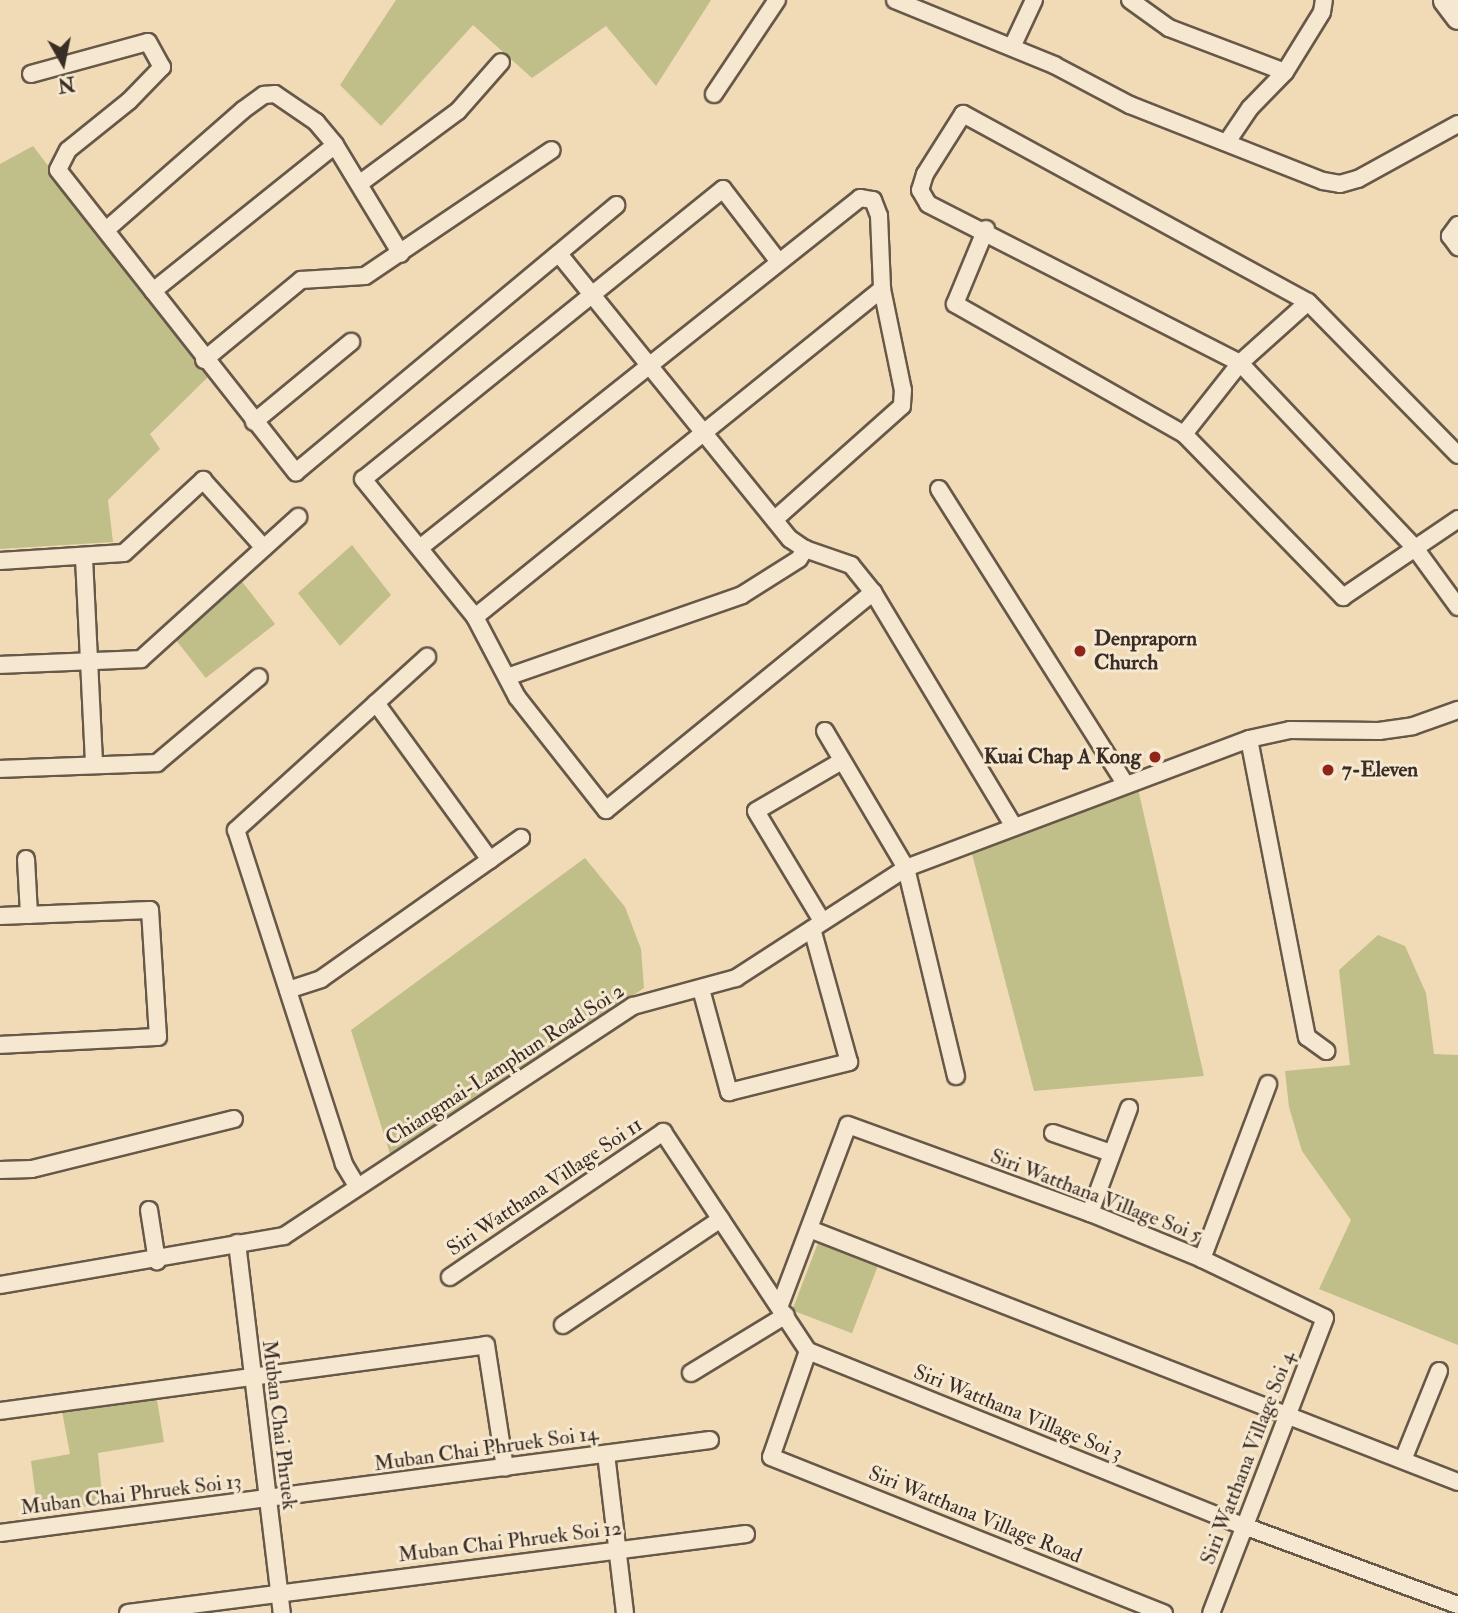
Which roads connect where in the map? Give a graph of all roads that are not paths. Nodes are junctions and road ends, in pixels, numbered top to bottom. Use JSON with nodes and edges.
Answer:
{"nodes":[{"id":1,"x":777,"y":0,"type":"edge"},
{"id":2,"x":895,"y":0,"type":"edge"},
{"id":3,"x":939,"y":0,"type":"edge"},
{"id":4,"x":1034,"y":0,"type":"edge"},
{"id":5,"x":1130,"y":0,"type":"edge"},
{"id":6,"x":1324,"y":0,"type":"edge"},
{"id":7,"x":1445,"y":0,"type":"edge"},
{"id":8,"x":931,"y":15,"type":"junction"},
{"id":9,"x":1458,"y":17,"type":"edge"},
{"id":10,"x":1012,"y":47,"type":"junction"},
{"id":11,"x":501,"y":62,"type":"dead end"},
{"id":12,"x":1284,"y":72,"type":"junction"},
{"id":13,"x":31,"y":74,"type":"dead end"},
{"id":14,"x":714,"y":94,"type":"dead end"},
{"id":15,"x":1458,"y":124,"type":"edge"},
{"id":16,"x":1227,"y":142,"type":"junction"},
{"id":17,"x":335,"y":145,"type":"junction"},
{"id":18,"x":552,"y":150,"type":"dead end"},
{"id":19,"x":359,"y":184,"type":"junction"},
{"id":20,"x":616,"y":205,"type":"dead end"},
{"id":21,"x":1454,"y":228,"type":"edge"},
{"id":22,"x":986,"y":229,"type":"junction"},
{"id":23,"x":106,"y":230,"type":"junction"},
{"id":24,"x":1458,"y":247,"type":"edge"},
{"id":25,"x":401,"y":254,"type":"junction"},
{"id":26,"x":559,"y":254,"type":"junction"},
{"id":27,"x":779,"y":261,"type":"junction"},
{"id":28,"x":882,"y":289,"type":"junction"},
{"id":29,"x":153,"y":291,"type":"junction"},
{"id":30,"x":592,"y":293,"type":"junction"},
{"id":31,"x":1308,"y":302,"type":"junction"},
{"id":32,"x":351,"y":342,"type":"dead end"},
{"id":33,"x":204,"y":360,"type":"junction"},
{"id":34,"x":649,"y":363,"type":"junction"},
{"id":35,"x":1240,"y":363,"type":"junction"},
{"id":36,"x":254,"y":422,"type":"junction"},
{"id":37,"x":706,"y":432,"type":"junction"},
{"id":38,"x":1184,"y":434,"type":"junction"},
{"id":39,"x":1458,"y":455,"type":"edge"},
{"id":40,"x":939,"y":489,"type":"dead end"},
{"id":41,"x":298,"y":517,"type":"dead end"},
{"id":42,"x":1458,"y":519,"type":"edge"},
{"id":43,"x":774,"y":520,"type":"junction"},
{"id":44,"x":421,"y":547,"type":"junction"},
{"id":45,"x":264,"y":548,"type":"junction"},
{"id":46,"x":1415,"y":548,"type":"junction"},
{"id":47,"x":804,"y":550,"type":"junction"},
{"id":48,"x":84,"y":558,"type":"junction"},
{"id":49,"x":0,"y":561,"type":"edge"},
{"id":50,"x":873,"y":592,"type":"junction"},
{"id":51,"x":1458,"y":607,"type":"edge"},
{"id":52,"x":475,"y":617,"type":"junction"},
{"id":53,"x":427,"y":657,"type":"dead end"},
{"id":54,"x":89,"y":662,"type":"junction"},
{"id":55,"x":0,"y":665,"type":"edge"},
{"id":56,"x":259,"y":677,"type":"dead end"},
{"id":57,"x":507,"y":677,"type":"junction"},
{"id":58,"x":376,"y":703,"type":"junction"},
{"id":59,"x":1458,"y":710,"type":"edge"},
{"id":60,"x":825,"y":731,"type":"dead end"},
{"id":61,"x":1249,"y":739,"type":"junction"},
{"id":62,"x":842,"y":761,"type":"junction"},
{"id":63,"x":94,"y":765,"type":"junction"},
{"id":64,"x":0,"y":769,"type":"edge"},
{"id":65,"x":1125,"y":783,"type":"junction"},
{"id":66,"x":1014,"y":827,"type":"junction"},
{"id":67,"x":521,"y":838,"type":"dead end"},
{"id":68,"x":26,"y":859,"type":"dead end"},
{"id":69,"x":490,"y":860,"type":"junction"},
{"id":70,"x":906,"y":868,"type":"junction"},
{"id":71,"x":29,"y":915,"type":"junction"},
{"id":72,"x":0,"y":916,"type":"edge"},
{"id":73,"x":817,"y":925,"type":"junction"},
{"id":74,"x":288,"y":989,"type":"junction"},
{"id":75,"x":701,"y":989,"type":"junction"},
{"id":76,"x":0,"y":1045,"type":"edge"},
{"id":77,"x":1326,"y":1051,"type":"dead end"},
{"id":78,"x":956,"y":1076,"type":"dead end"},
{"id":79,"x":1268,"y":1084,"type":"dead end"},
{"id":80,"x":1129,"y":1108,"type":"dead end"},
{"id":81,"x":234,"y":1119,"type":"dead end"},
{"id":82,"x":1053,"y":1133,"type":"dead end"},
{"id":83,"x":1111,"y":1153,"type":"junction"},
{"id":84,"x":0,"y":1170,"type":"edge"},
{"id":85,"x":357,"y":1186,"type":"junction"},
{"id":86,"x":149,"y":1210,"type":"dead end"},
{"id":87,"x":1090,"y":1213,"type":"junction"},
{"id":88,"x":721,"y":1219,"type":"junction"},
{"id":89,"x":812,"y":1230,"type":"junction"},
{"id":90,"x":237,"y":1243,"type":"junction"},
{"id":91,"x":1202,"y":1259,"type":"junction"},
{"id":92,"x":157,"y":1261,"type":"junction"},
{"id":93,"x":450,"y":1277,"type":"dead end"},
{"id":94,"x":0,"y":1285,"type":"edge"},
{"id":95,"x":783,"y":1310,"type":"junction"},
{"id":96,"x":1325,"y":1318,"type":"joint"},
{"id":97,"x":563,"y":1325,"type":"dead end"},
{"id":98,"x":808,"y":1351,"type":"junction"},
{"id":99,"x":1439,"y":1371,"type":"dead end"},
{"id":100,"x":691,"y":1373,"type":"dead end"},
{"id":101,"x":250,"y":1377,"type":"junction"},
{"id":102,"x":0,"y":1411,"type":"edge"},
{"id":103,"x":1285,"y":1414,"type":"junction"},
{"id":104,"x":710,"y":1440,"type":"dead end"},
{"id":105,"x":606,"y":1454,"type":"junction"},
{"id":106,"x":1403,"y":1460,"type":"junction"},
{"id":107,"x":505,"y":1468,"type":"junction"},
{"id":108,"x":1458,"y":1482,"type":"edge"},
{"id":109,"x":267,"y":1499,"type":"junction"},
{"id":110,"x":1244,"y":1526,"type":"junction"},
{"id":111,"x":0,"y":1533,"type":"edge"},
{"id":112,"x":746,"y":1534,"type":"dead end"},
{"id":113,"x":618,"y":1550,"type":"junction"},
{"id":114,"x":279,"y":1592,"type":"junction"},
{"id":115,"x":1458,"y":1605,"type":"edge"},
{"id":116,"x":128,"y":1613,"type":"edge"},
{"id":117,"x":282,"y":1613,"type":"edge"},
{"id":118,"x":625,"y":1613,"type":"edge"},
{"id":119,"x":1164,"y":1613,"type":"edge"},
{"id":120,"x":1211,"y":1613,"type":"edge"}],
"edges":[{"from":1,"to":14,"type":"street"},
{"from":2,"to":8,"type":"street"},
{"from":3,"to":8,"type":"street"},
{"from":4,"to":10,"type":"street"},
{"from":5,"to":12,"type":"street"},
{"from":6,"to":12,"type":"street"},
{"from":7,"to":9,"type":"main road"},
{"from":8,"to":10,"type":"street"},
{"from":10,"to":16,"type":"street"},
{"from":11,"to":19,"type":"street"},
{"from":12,"to":16,"type":"street"},
{"from":13,"to":23,"type":"street"},
{"from":15,"to":16,"type":"street"},
{"from":17,"to":19,"type":"street"},
{"from":17,"to":23,"type":"street"},
{"from":17,"to":29,"type":"street"},
{"from":18,"to":25,"type":"street"},
{"from":19,"to":25,"type":"street"},
{"from":20,"to":26,"type":"street"},
{"from":21,"to":24,"type":"street"},
{"from":22,"to":31,"type":"street"},
{"from":22,"to":35,"type":"street"},
{"from":22,"to":38,"type":"street"},
{"from":23,"to":29,"type":"street"},
{"from":25,"to":33,"type":"street"},
{"from":26,"to":30,"type":"street"},
{"from":26,"to":36,"type":"street"},
{"from":27,"to":28,"type":"street"},
{"from":27,"to":30,"type":"street"},
{"from":27,"to":34,"type":"street"},
{"from":28,"to":37,"type":"street"},
{"from":28,"to":43,"type":"street"},
{"from":29,"to":33,"type":"street"},
{"from":30,"to":34,"type":"street"},
{"from":30,"to":44,"type":"street"},
{"from":31,"to":35,"type":"street"},
{"from":31,"to":39,"type":"street"},
{"from":32,"to":36,"type":"street"},
{"from":33,"to":36,"type":"street"},
{"from":34,"to":37,"type":"street"},
{"from":34,"to":44,"type":"street"},
{"from":35,"to":38,"type":"street"},
{"from":35,"to":46,"type":"street"},
{"from":37,"to":43,"type":"street"},
{"from":37,"to":52,"type":"street"},
{"from":38,"to":46,"type":"street"},
{"from":40,"to":65,"type":"street"},
{"from":41,"to":45,"type":"street"},
{"from":42,"to":46,"type":"street"},
{"from":43,"to":47,"type":"street"},
{"from":44,"to":52,"type":"street"},
{"from":45,"to":48,"type":"street"},
{"from":45,"to":54,"type":"street"},
{"from":46,"to":51,"type":"street"},
{"from":47,"to":50,"type":"street"},
{"from":47,"to":57,"type":"street"},
{"from":48,"to":49,"type":"street"},
{"from":48,"to":54,"type":"street"},
{"from":50,"to":57,"type":"street"},
{"from":50,"to":66,"type":"street"},
{"from":52,"to":57,"type":"street"},
{"from":53,"to":58,"type":"street"},
{"from":54,"to":55,"type":"street"},
{"from":54,"to":63,"type":"street"},
{"from":56,"to":63,"type":"street"},
{"from":58,"to":69,"type":"street"},
{"from":58,"to":74,"type":"street"},
{"from":59,"to":61,"type":"street","name":"Chiangmai-Lamphun Road Soi 2"},
{"from":60,"to":62,"type":"street"},
{"from":61,"to":65,"type":"street","name":"Chiangmai-Lamphun Road Soi 2"},
{"from":61,"to":77,"type":"street"},
{"from":62,"to":70,"type":"street"},
{"from":62,"to":73,"type":"street"},
{"from":63,"to":64,"type":"street"},
{"from":65,"to":66,"type":"street","name":"Chiangmai-Lamphun Road Soi 2"},
{"from":66,"to":70,"type":"street","name":"Chiangmai-Lamphun Road Soi 2"},
{"from":67,"to":69,"type":"street"},
{"from":68,"to":71,"type":"street"},
{"from":69,"to":74,"type":"street"},
{"from":70,"to":73,"type":"street","name":"Chiangmai-Lamphun Road Soi 2"},
{"from":70,"to":78,"type":"street"},
{"from":71,"to":72,"type":"street"},
{"from":71,"to":76,"type":"street"},
{"from":73,"to":75,"type":"street","name":"Chiangmai-Lamphun Road Soi 2"},
{"from":73,"to":75,"type":"street"},
{"from":74,"to":85,"type":"street"},
{"from":75,"to":85,"type":"street","name":"Chiangmai-Lamphun Road Soi 2"},
{"from":79,"to":91,"type":"street"},
{"from":80,"to":83,"type":"street"},
{"from":81,"to":84,"type":"street"},
{"from":82,"to":83,"type":"street"},
{"from":83,"to":87,"type":"street"},
{"from":85,"to":90,"type":"street","name":"Chiangmai-Lamphun Road Soi 2"},
{"from":86,"to":92,"type":"street"},
{"from":87,"to":89,"type":"street","name":"Siri Watthana Village Soi 5"},
{"from":87,"to":91,"type":"street","name":"Siri Watthana Village Soi 5"},
{"from":88,"to":93,"type":"street","name":"Siri Watthana Village Soi 11"},
{"from":88,"to":95,"type":"street"},
{"from":88,"to":97,"type":"street"},
{"from":89,"to":95,"type":"street"},
{"from":89,"to":103,"type":"street"},
{"from":90,"to":92,"type":"street","name":"Chiangmai-Lamphun Road Soi 2"},
{"from":90,"to":101,"type":"street","name":"Muban Chai Phruek"},
{"from":91,"to":96,"type":"street","name":"Siri Watthana Village Soi 5"},
{"from":92,"to":94,"type":"street","name":"Chiangmai-Lamphun Road Soi 2"},
{"from":95,"to":98,"type":"street"},
{"from":95,"to":100,"type":"street"},
{"from":96,"to":103,"type":"street","name":"Siri Watthana Village Soi 4"},
{"from":98,"to":110,"type":"street","name":"Siri Watthana Village Soi 3"},
{"from":98,"to":119,"type":"street","name":"Siri Watthana Village Road"},
{"from":99,"to":106,"type":"street"},
{"from":101,"to":102,"type":"street"},
{"from":101,"to":107,"type":"street"},
{"from":101,"to":109,"type":"street","name":"Muban Chai Phruek"},
{"from":103,"to":106,"type":"street"},
{"from":103,"to":110,"type":"street","name":"Siri Watthana Village Soi 4"},
{"from":104,"to":105,"type":"street","name":"Muban Chai Phruek Soi 14"},
{"from":105,"to":107,"type":"street","name":"Muban Chai Phruek Soi 14"},
{"from":105,"to":113,"type":"street"},
{"from":106,"to":108,"type":"street"},
{"from":107,"to":109,"type":"street","name":"Muban Chai Phruek Soi 14"},
{"from":109,"to":111,"type":"street","name":"Muban Chai Phruek Soi 13"},
{"from":109,"to":114,"type":"street","name":"Muban Chai Phruek"},
{"from":110,"to":115,"type":"street","name":"Siri Watthana Village Soi 3"},
{"from":110,"to":120,"type":"street","name":"Siri Watthana Village Soi 4"},
{"from":112,"to":113,"type":"street","name":"Muban Chai Phruek Soi 12"},
{"from":113,"to":114,"type":"street","name":"Muban Chai Phruek Soi 12"},
{"from":113,"to":118,"type":"street"},
{"from":114,"to":116,"type":"street","name":"Muban Chai Phruek Soi 12"},
{"from":114,"to":117,"type":"street","name":"Muban Chai Phruek"}]}
